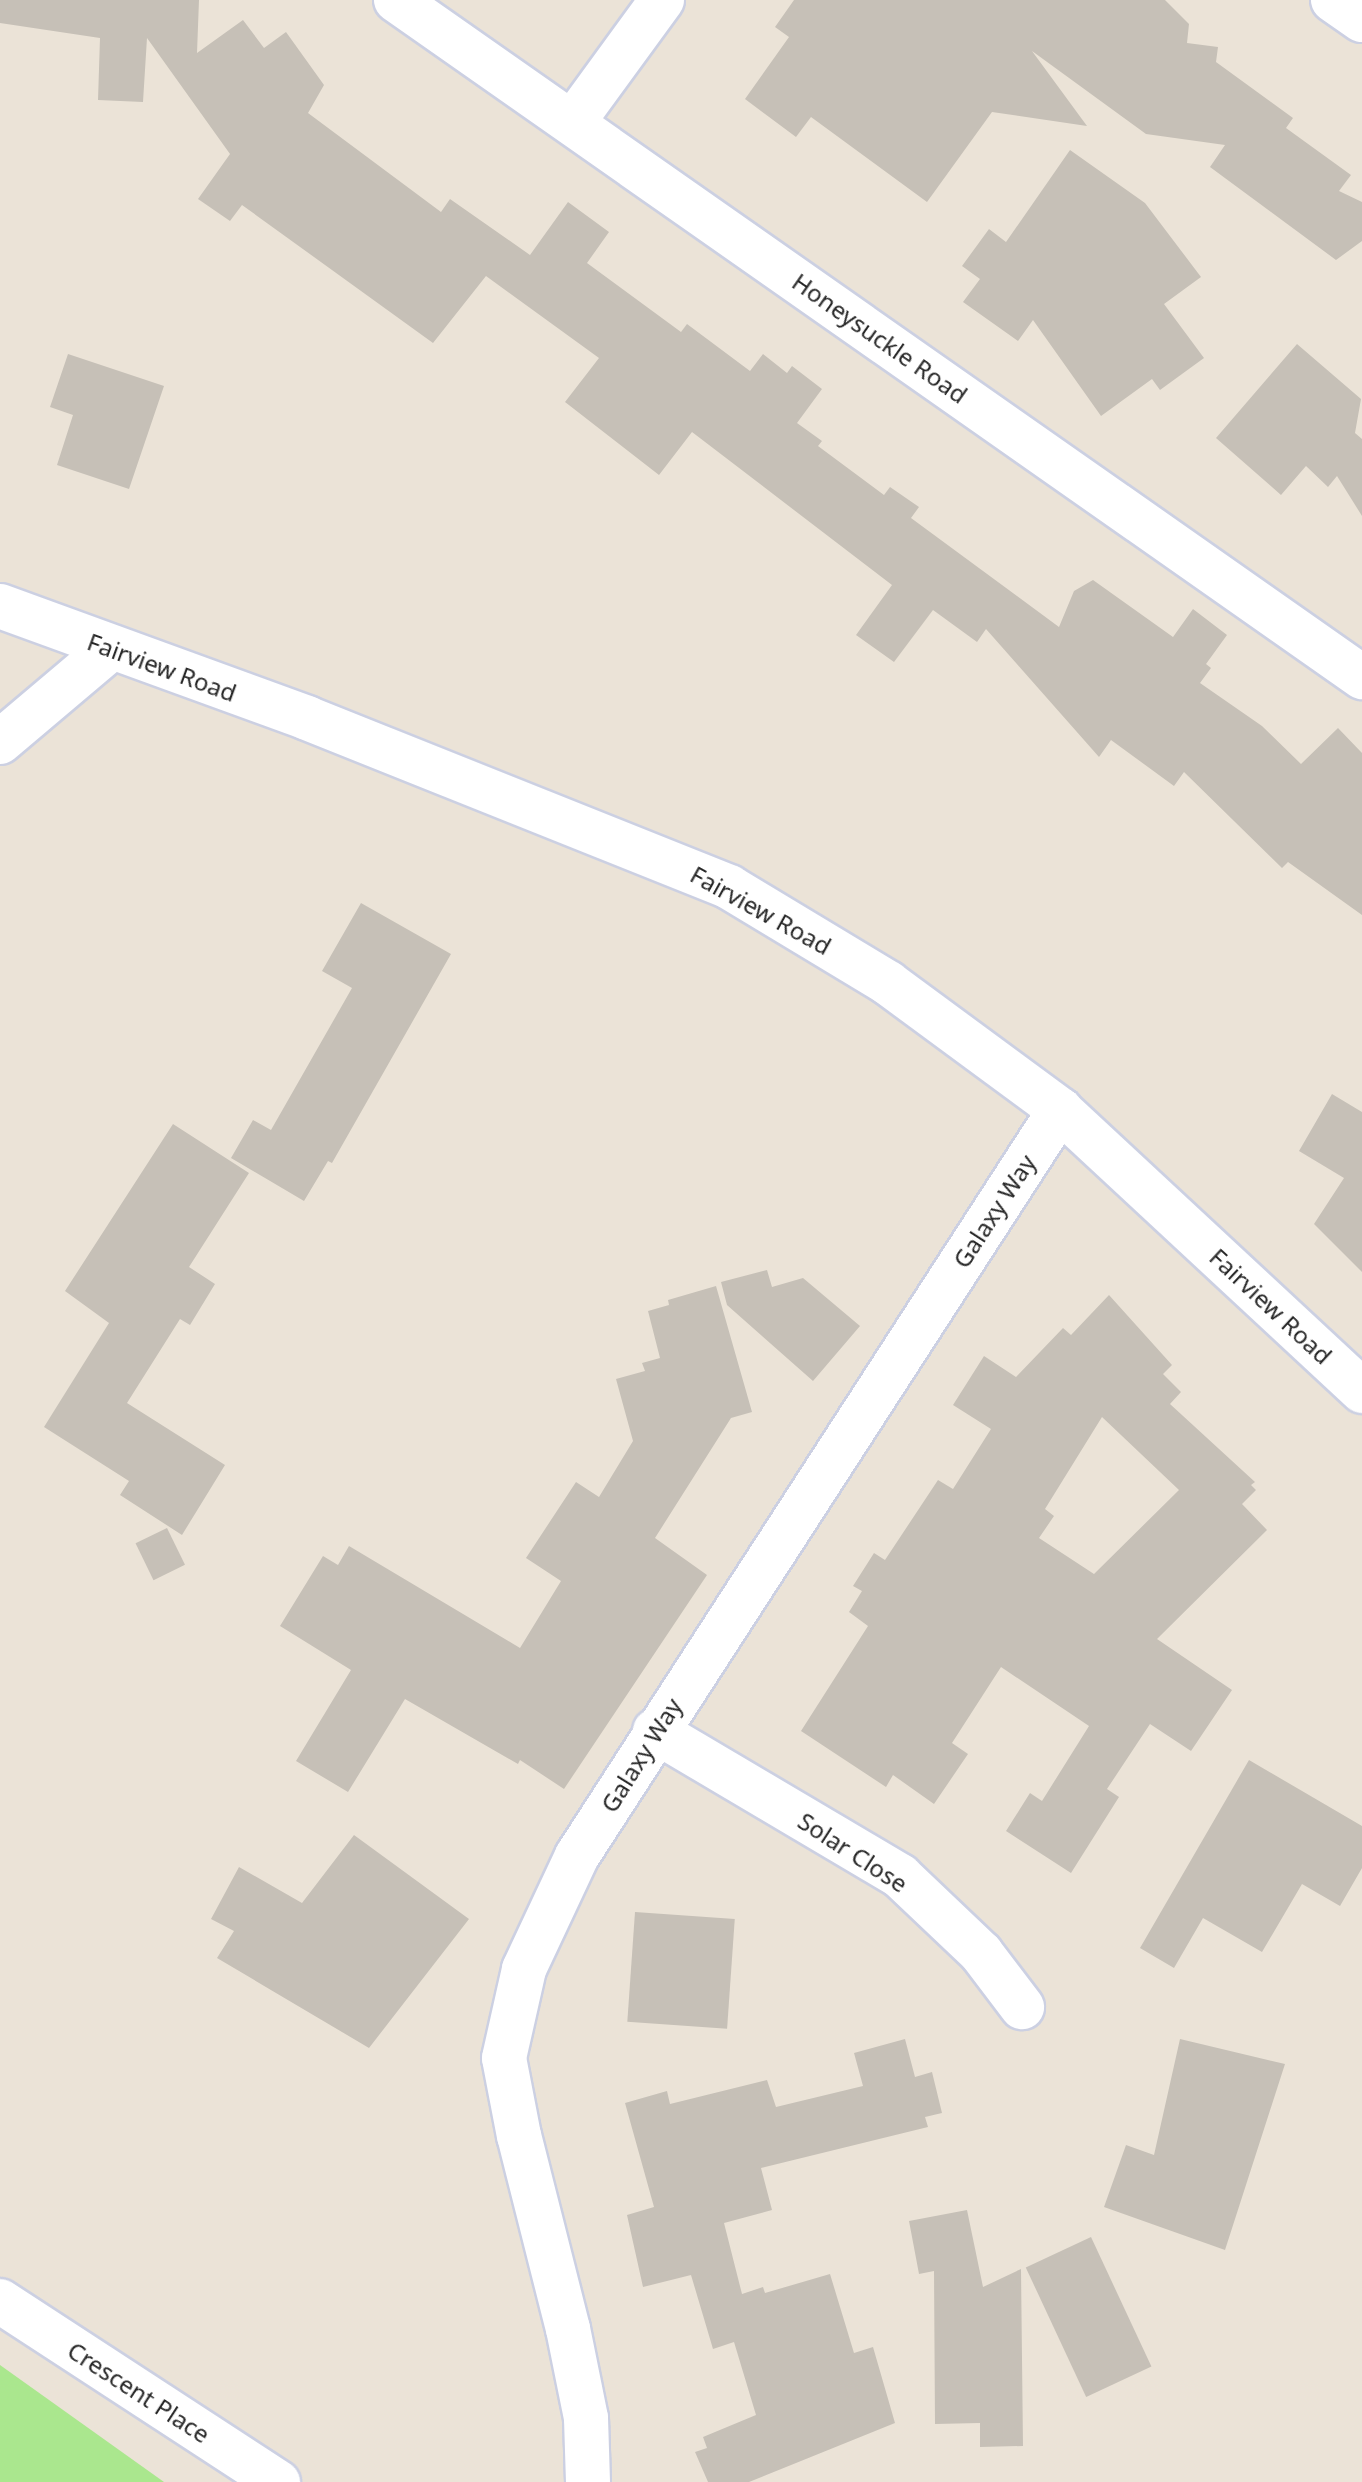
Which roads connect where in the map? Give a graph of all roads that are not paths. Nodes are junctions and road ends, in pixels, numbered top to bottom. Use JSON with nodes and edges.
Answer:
{"nodes":[{"id":1,"x":396,"y":0,"type":"edge"},
{"id":2,"x":662,"y":0,"type":"edge"},
{"id":3,"x":1333,"y":0,"type":"edge"},
{"id":4,"x":1362,"y":20,"type":"edge"},
{"id":5,"x":573,"y":122,"type":"junction"},
{"id":6,"x":0,"y":606,"type":"edge"},
{"id":7,"x":110,"y":649,"type":"junction"},
{"id":8,"x":1362,"y":677,"type":"edge"},
{"id":9,"x":0,"y":742,"type":"edge"},
{"id":10,"x":1060,"y":1110,"type":"junction"},
{"id":11,"x":1362,"y":1391,"type":"edge"},
{"id":12,"x":655,"y":1731,"type":"junction"},
{"id":13,"x":1022,"y":2007,"type":"dead end"},
{"id":14,"x":0,"y":2301,"type":"edge"},
{"id":15,"x":278,"y":2482,"type":"edge"},
{"id":16,"x":588,"y":2482,"type":"edge"}],
"edges":[{"from":1,"to":5,"type":"street","name":"Honeysuckle Road"},
{"from":2,"to":5,"type":"street"},
{"from":3,"to":4,"type":"street"},
{"from":5,"to":8,"type":"street","name":"Honeysuckle Road"},
{"from":6,"to":7,"type":"street","name":"Fairview Road"},
{"from":7,"to":9,"type":"street"},
{"from":7,"to":10,"type":"street","name":"Fairview Road"},
{"from":10,"to":11,"type":"street","name":"Fairview Road"},
{"from":10,"to":12,"type":"street","name":"Galaxy Way"},
{"from":12,"to":13,"type":"street","name":"Solar Close"},
{"from":12,"to":16,"type":"street","name":"Galaxy Way"},
{"from":14,"to":15,"type":"street","name":"Crescent Place"}]}
